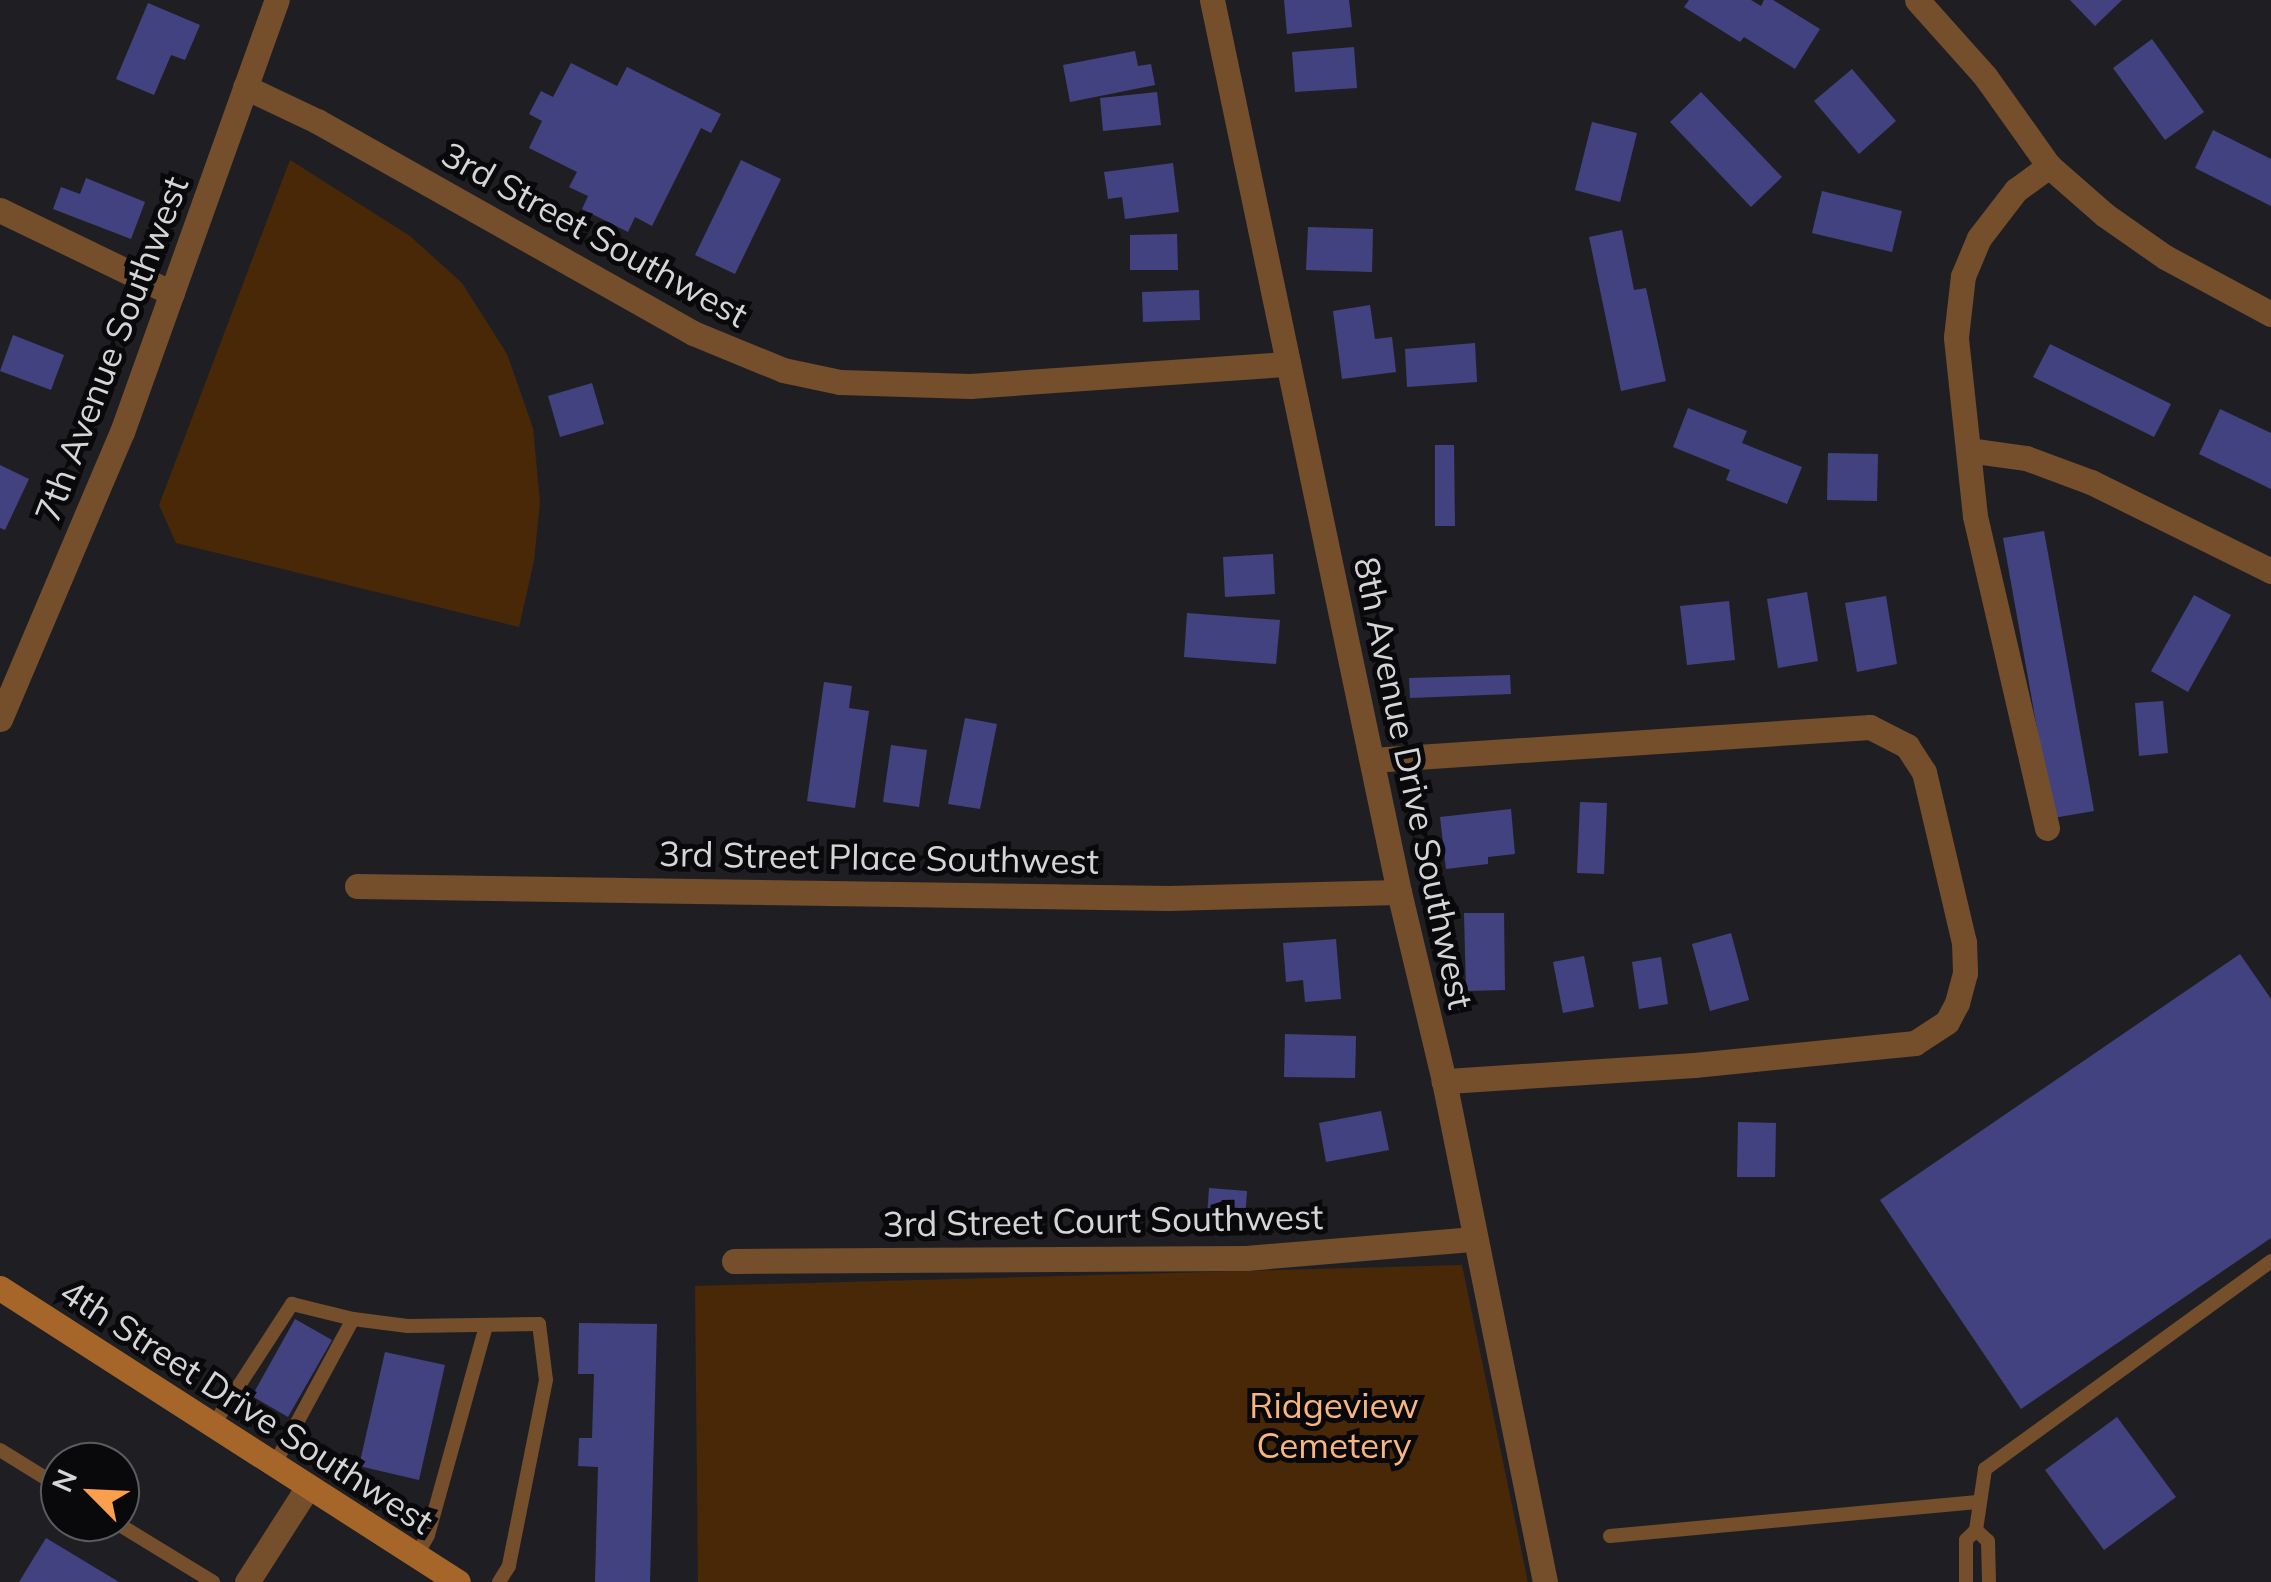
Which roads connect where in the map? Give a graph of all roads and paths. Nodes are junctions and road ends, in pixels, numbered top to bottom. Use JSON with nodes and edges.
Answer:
{"nodes":[{"id":1,"x":278,"y":0,"type":"edge"},
{"id":2,"x":1212,"y":0,"type":"edge"},
{"id":3,"x":1918,"y":0,"type":"edge"},
{"id":4,"x":245,"y":87,"type":"junction"},
{"id":5,"x":2049,"y":166,"type":"junction"},
{"id":6,"x":0,"y":210,"type":"edge"},
{"id":7,"x":172,"y":293,"type":"junction"},
{"id":8,"x":2271,"y":314,"type":"edge"},
{"id":9,"x":1288,"y":364,"type":"junction"},
{"id":10,"x":1968,"y":450,"type":"junction"},
{"id":11,"x":2271,"y":571,"type":"edge"},
{"id":12,"x":0,"y":719,"type":"edge"},
{"id":13,"x":1372,"y":760,"type":"junction"},
{"id":14,"x":2047,"y":828,"type":"dead end"},
{"id":15,"x":357,"y":886,"type":"dead end"},
{"id":16,"x":1399,"y":892,"type":"junction"},
{"id":17,"x":1444,"y":1081,"type":"junction"},
{"id":18,"x":1474,"y":1239,"type":"junction"},
{"id":19,"x":734,"y":1260,"type":"dead end"},
{"id":20,"x":2271,"y":1261,"type":"edge"},
{"id":21,"x":0,"y":1288,"type":"edge"},
{"id":22,"x":353,"y":1318,"type":"junction"},
{"id":23,"x":486,"y":1326,"type":"junction"},
{"id":24,"x":212,"y":1427,"type":"junction"},
{"id":25,"x":0,"y":1450,"type":"edge"},
{"id":26,"x":273,"y":1466,"type":"junction"},
{"id":27,"x":40,"y":1475,"type":"edge"},
{"id":28,"x":307,"y":1488,"type":"junction"},
{"id":29,"x":1977,"y":1502,"type":"junction"},
{"id":30,"x":1976,"y":1530,"type":"junction"},
{"id":31,"x":1610,"y":1536,"type":"dead end"},
{"id":32,"x":140,"y":1537,"type":"edge"},
{"id":33,"x":416,"y":1556,"type":"junction"},
{"id":34,"x":213,"y":1582,"type":"edge"},
{"id":35,"x":248,"y":1582,"type":"edge"},
{"id":36,"x":458,"y":1582,"type":"edge"},
{"id":37,"x":498,"y":1582,"type":"edge"},
{"id":38,"x":1545,"y":1582,"type":"edge"},
{"id":39,"x":1966,"y":1582,"type":"edge"},
{"id":40,"x":1990,"y":1582,"type":"edge"}],
"edges":[{"from":1,"to":4,"type":"street","name":"7th Avenue Southwest"},
{"from":2,"to":9,"type":"street","name":"8th Avenue Drive Southwest"},
{"from":3,"to":5,"type":"street"},
{"from":4,"to":7,"type":"street","name":"7th Avenue Southwest"},
{"from":4,"to":9,"type":"street","name":"3rd Street Southwest"},
{"from":5,"to":8,"type":"street"},
{"from":5,"to":10,"type":"street"},
{"from":6,"to":7,"type":"street"},
{"from":7,"to":12,"type":"street","name":"7th Avenue Southwest"},
{"from":9,"to":13,"type":"street","name":"8th Avenue Drive Southwest"},
{"from":10,"to":11,"type":"street"},
{"from":10,"to":14,"type":"street"},
{"from":13,"to":16,"type":"street","name":"8th Avenue Drive Southwest"},
{"from":13,"to":17,"type":"street"},
{"from":15,"to":16,"type":"street","name":"3rd Street Place Southwest"},
{"from":16,"to":17,"type":"street","name":"8th Avenue Drive Southwest"},
{"from":17,"to":18,"type":"street","name":"8th Avenue Drive Southwest"},
{"from":18,"to":19,"type":"street","name":"3rd Street Court Southwest"},
{"from":18,"to":38,"type":"street","name":"8th Avenue Drive Southwest"},
{"from":20,"to":29,"type":"lane"},
{"from":21,"to":24,"type":"main road","name":"4th Street Drive Southwest"},
{"from":22,"to":23,"type":"lane"},
{"from":22,"to":24,"type":"lane"},
{"from":22,"to":26,"type":"lane"},
{"from":23,"to":33,"type":"lane"},
{"from":23,"to":37,"type":"lane"},
{"from":24,"to":26,"type":"main road","name":"4th Street Drive Southwest"},
{"from":25,"to":27,"type":"lane"},
{"from":26,"to":28,"type":"main road","name":"4th Street Drive Southwest"},
{"from":28,"to":33,"type":"main road","name":"4th Street Drive Southwest"},
{"from":28,"to":35,"type":"street"},
{"from":29,"to":30,"type":"lane"},
{"from":29,"to":31,"type":"lane"},
{"from":30,"to":39,"type":"lane"},
{"from":30,"to":40,"type":"lane"},
{"from":32,"to":34,"type":"lane"},
{"from":33,"to":36,"type":"main road","name":"4th Street Drive Southwest"}]}
